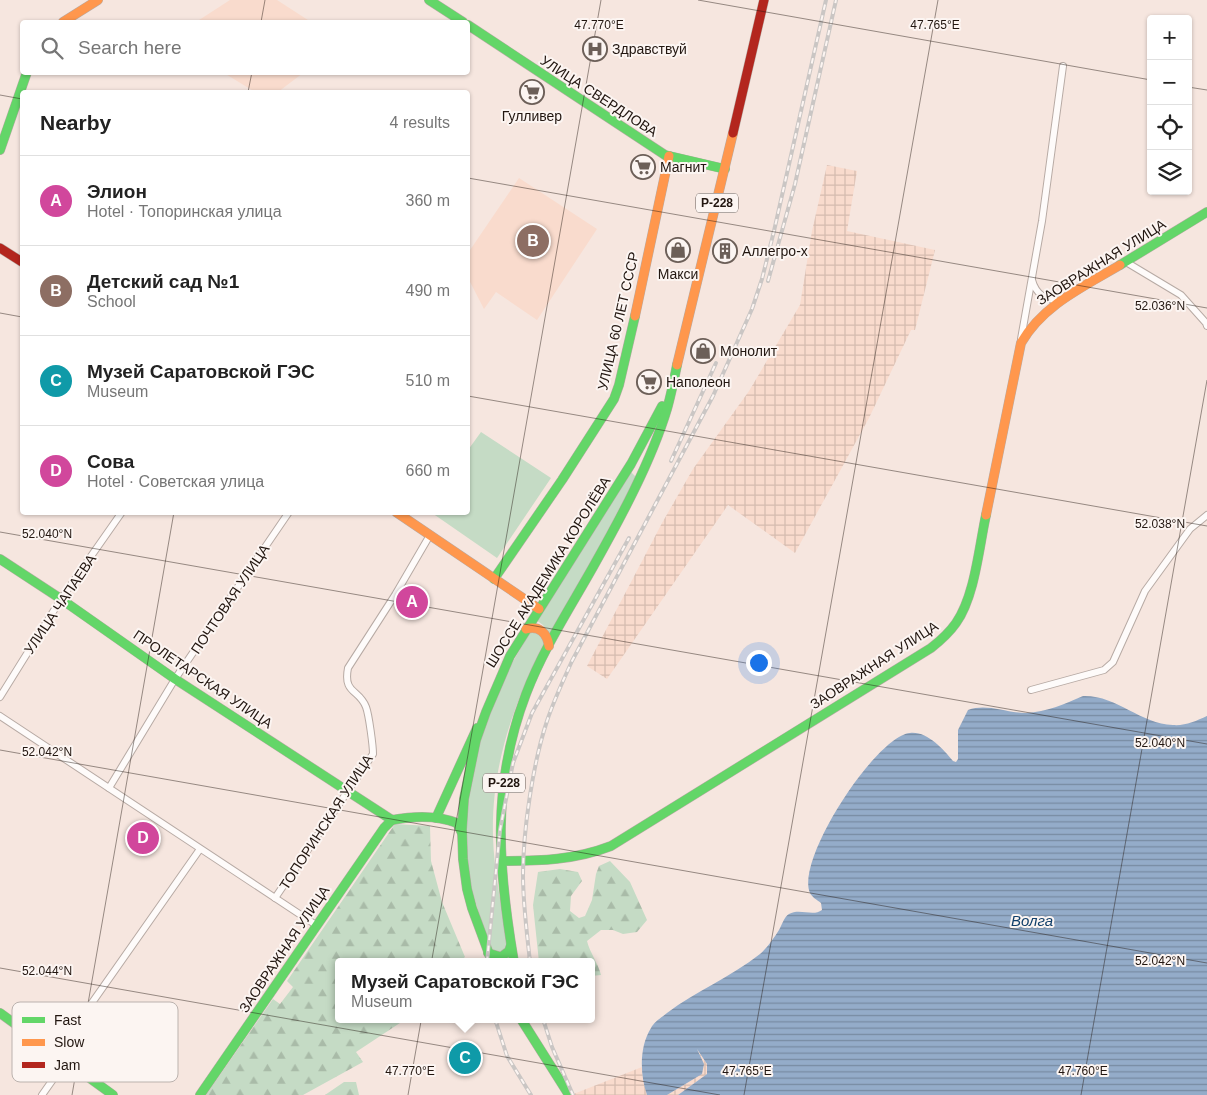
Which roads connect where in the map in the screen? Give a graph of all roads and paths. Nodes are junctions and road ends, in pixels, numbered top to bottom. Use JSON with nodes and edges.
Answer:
{"nodes":[{"id":1,"x":98,"y":0,"type":"edge"},
{"id":2,"x":429,"y":0,"type":"edge"},
{"id":3,"x":758,"y":0,"type":"edge"},
{"id":4,"x":764,"y":0,"type":"edge"},
{"id":5,"x":66,"y":20,"type":"edge"},
{"id":6,"x":460,"y":20,"type":"edge"},
{"id":7,"x":470,"y":27,"type":"edge"},
{"id":8,"x":757,"y":27,"type":"junction"},
{"id":9,"x":1063,"y":66,"type":"dead end"},
{"id":10,"x":26,"y":75,"type":"edge"},
{"id":11,"x":21,"y":90,"type":"edge"},
{"id":12,"x":20,"y":92,"type":"edge"},
{"id":13,"x":0,"y":150,"type":"edge"},
{"id":14,"x":669,"y":156,"type":"junction"},
{"id":15,"x":725,"y":169,"type":"junction"},
{"id":16,"x":1207,"y":212,"type":"edge"},
{"id":17,"x":0,"y":248,"type":"edge"},
{"id":18,"x":20,"y":261,"type":"edge"},
{"id":19,"x":1126,"y":262,"type":"junction"},
{"id":20,"x":1032,"y":279,"type":"junction"},
{"id":21,"x":1060,"y":301,"type":"junction"},
{"id":22,"x":1207,"y":326,"type":"edge"},
{"id":23,"x":1020,"y":343,"type":"junction"},
{"id":24,"x":674,"y":379,"type":"junction"},
{"id":25,"x":120,"y":515,"type":"edge"},
{"id":26,"x":287,"y":515,"type":"edge"},
{"id":27,"x":400,"y":515,"type":"edge"},
{"id":28,"x":1207,"y":515,"type":"edge"},
{"id":29,"x":430,"y":535,"type":"junction"},
{"id":30,"x":0,"y":560,"type":"edge"},
{"id":31,"x":494,"y":579,"type":"junction"},
{"id":32,"x":61,"y":599,"type":"junction"},
{"id":33,"x":539,"y":609,"type":"junction"},
{"id":34,"x":526,"y":629,"type":"junction"},
{"id":35,"x":549,"y":646,"type":"junction"},
{"id":36,"x":175,"y":679,"type":"junction"},
{"id":37,"x":1031,"y":690,"type":"dead end"},
{"id":38,"x":0,"y":697,"type":"edge"},
{"id":39,"x":0,"y":716,"type":"edge"},
{"id":40,"x":482,"y":719,"type":"junction"},
{"id":41,"x":109,"y":788,"type":"junction"},
{"id":42,"x":348,"y":791,"type":"junction"},
{"id":43,"x":436,"y":818,"type":"junction"},
{"id":44,"x":392,"y":820,"type":"junction"},
{"id":45,"x":463,"y":837,"type":"junction"},
{"id":46,"x":200,"y":849,"type":"junction"},
{"id":47,"x":501,"y":861,"type":"junction"},
{"id":48,"x":275,"y":898,"type":"junction"},
{"id":49,"x":316,"y":926,"type":"junction"},
{"id":50,"x":511,"y":945,"type":"junction"},
{"id":51,"x":488,"y":952,"type":"junction"},
{"id":52,"x":490,"y":958,"type":"edge"},
{"id":53,"x":513,"y":958,"type":"edge"},
{"id":54,"x":93,"y":1002,"type":"edge"},
{"id":55,"x":0,"y":1013,"type":"edge"},
{"id":56,"x":12,"y":1022,"type":"edge"},
{"id":57,"x":524,"y":1023,"type":"edge"},
{"id":58,"x":528,"y":1023,"type":"edge"},
{"id":59,"x":532,"y":1036,"type":"junction"},
{"id":60,"x":51,"y":1082,"type":"edge"},
{"id":61,"x":95,"y":1082,"type":"edge"},
{"id":62,"x":42,"y":1095,"type":"edge"},
{"id":63,"x":113,"y":1095,"type":"edge"},
{"id":64,"x":200,"y":1095,"type":"edge"},
{"id":65,"x":569,"y":1095,"type":"edge"}],
"edges":[{"from":1,"to":5,"type":"main road"},
{"from":2,"to":6,"type":"main road"},
{"from":3,"to":8,"type":"main road","name":"ШОССЕ АКАДЕМИКА КОРОЛЁВА","number":"Р-228"},
{"from":4,"to":8,"type":"main road","name":"ШОССЕ АКАДЕМИКА КОРОЛЁВА","number":"Р-228"},
{"from":7,"to":14,"type":"main road","name":"УЛИЦА СВЕРДЛОВА"},
{"from":8,"to":15,"type":"main road","name":"ШОССЕ АКАДЕМИКА КОРОЛЁВА","number":"Р-228"},
{"from":9,"to":20,"type":"street"},
{"from":10,"to":11,"type":"main road"},
{"from":12,"to":13,"type":"main road"},
{"from":14,"to":15,"type":"main road","name":"УЛИЦА СВЕРДЛОВА"},
{"from":14,"to":31,"type":"main road","name":"УЛИЦА 60 ЛЕТ СССР"},
{"from":15,"to":24,"type":"main road","name":"ШОССЕ АКАДЕМИКА КОРОЛЁВА","number":"Р-228"},
{"from":16,"to":19,"type":"main road","name":"ЗАОВРАЖНАЯ УЛИЦА"},
{"from":17,"to":18,"type":"main road"},
{"from":19,"to":21,"type":"main road","name":"ЗАОВРАЖНАЯ УЛИЦА"},
{"from":19,"to":22,"type":"street"},
{"from":20,"to":21,"type":"street"},
{"from":20,"to":23,"type":"street"},
{"from":21,"to":23,"type":"main road","name":"ЗАОВРАЖНАЯ УЛИЦА"},
{"from":23,"to":47,"type":"main road","name":"ЗАОВРАЖНАЯ УЛИЦА"},
{"from":24,"to":33,"type":"main road","name":"ШОССЕ АКАДЕМИКА КОРОЛЁВА","number":"Р-228"},
{"from":24,"to":35,"type":"main road","name":"ШОССЕ АКАДЕМИКА КОРОЛЁВА","number":"Р-228"},
{"from":25,"to":32,"type":"street","name":"УЛИЦА ЧАПАЕВА"},
{"from":26,"to":36,"type":"street","name":"ПОЧТОВАЯ УЛИЦА"},
{"from":27,"to":29,"type":"main road"},
{"from":28,"to":37,"type":"street"},
{"from":29,"to":31,"type":"main road"},
{"from":29,"to":42,"type":"street","name":"ТОПОРИНСКАЯ УЛИЦА"},
{"from":30,"to":32,"type":"main road","name":"ПРОЛЕТАРСКАЯ УЛИЦА"},
{"from":31,"to":33,"type":"main road"},
{"from":32,"to":36,"type":"main road","name":"ПРОЛЕТАРСКАЯ УЛИЦА"},
{"from":32,"to":38,"type":"street","name":"УЛИЦА ЧАПАЕВА"},
{"from":33,"to":34,"type":"main road","name":"ШОССЕ АКАДЕМИКА КОРОЛЁВА","number":"Р-228"},
{"from":34,"to":35,"type":"main road"},
{"from":34,"to":40,"type":"main road","name":"ШОССЕ АКАДЕМИКА КОРОЛЁВА","number":"Р-228"},
{"from":35,"to":47,"type":"main road","name":"ШОССЕ АКАДЕМИКА КОРОЛЁВА","number":"Р-228"},
{"from":36,"to":41,"type":"street","name":"ПОЧТОВАЯ УЛИЦА"},
{"from":36,"to":42,"type":"main road","name":"ПРОЛЕТАРСКАЯ УЛИЦА"},
{"from":39,"to":41,"type":"street"},
{"from":40,"to":43,"type":"main road"},
{"from":40,"to":45,"type":"main road","name":"ШОССЕ АКАДЕМИКА КОРОЛЁВА","number":"Р-228"},
{"from":41,"to":46,"type":"street"},
{"from":42,"to":44,"type":"main road","name":"ПРОЛЕТАРСКАЯ УЛИЦА"},
{"from":42,"to":48,"type":"street","name":"ТОПОРИНСКАЯ УЛИЦА"},
{"from":43,"to":44,"type":"main road"},
{"from":43,"to":45,"type":"main road"},
{"from":44,"to":49,"type":"main road","name":"ЗАОВРАЖНАЯ УЛИЦА"},
{"from":45,"to":51,"type":"main road","name":"ШОССЕ АКАДЕМИКА КОРОЛЁВА","number":"Р-228"},
{"from":46,"to":48,"type":"street"},
{"from":46,"to":54,"type":"street"},
{"from":47,"to":50,"type":"main road","name":"ШОССЕ АКАДЕМИКА КОРОЛЁВА","number":"Р-228"},
{"from":48,"to":49,"type":"street"},
{"from":49,"to":64,"type":"main road","name":"ЗАОВРАЖНАЯ УЛИЦА"},
{"from":50,"to":51,"type":"main road"},
{"from":50,"to":53,"type":"main road","name":"ШОССЕ АКАДЕМИКА КОРОЛЁВА","number":"Р-228"},
{"from":51,"to":52,"type":"main road","name":"ШОССЕ АКАДЕМИКА КОРОЛЁВА","number":"Р-228"},
{"from":55,"to":56,"type":"main road"},
{"from":57,"to":59,"type":"main road"},
{"from":58,"to":59,"type":"main road"},
{"from":59,"to":65,"type":"main road"},
{"from":60,"to":62,"type":"street"},
{"from":61,"to":63,"type":"main road"}]}
